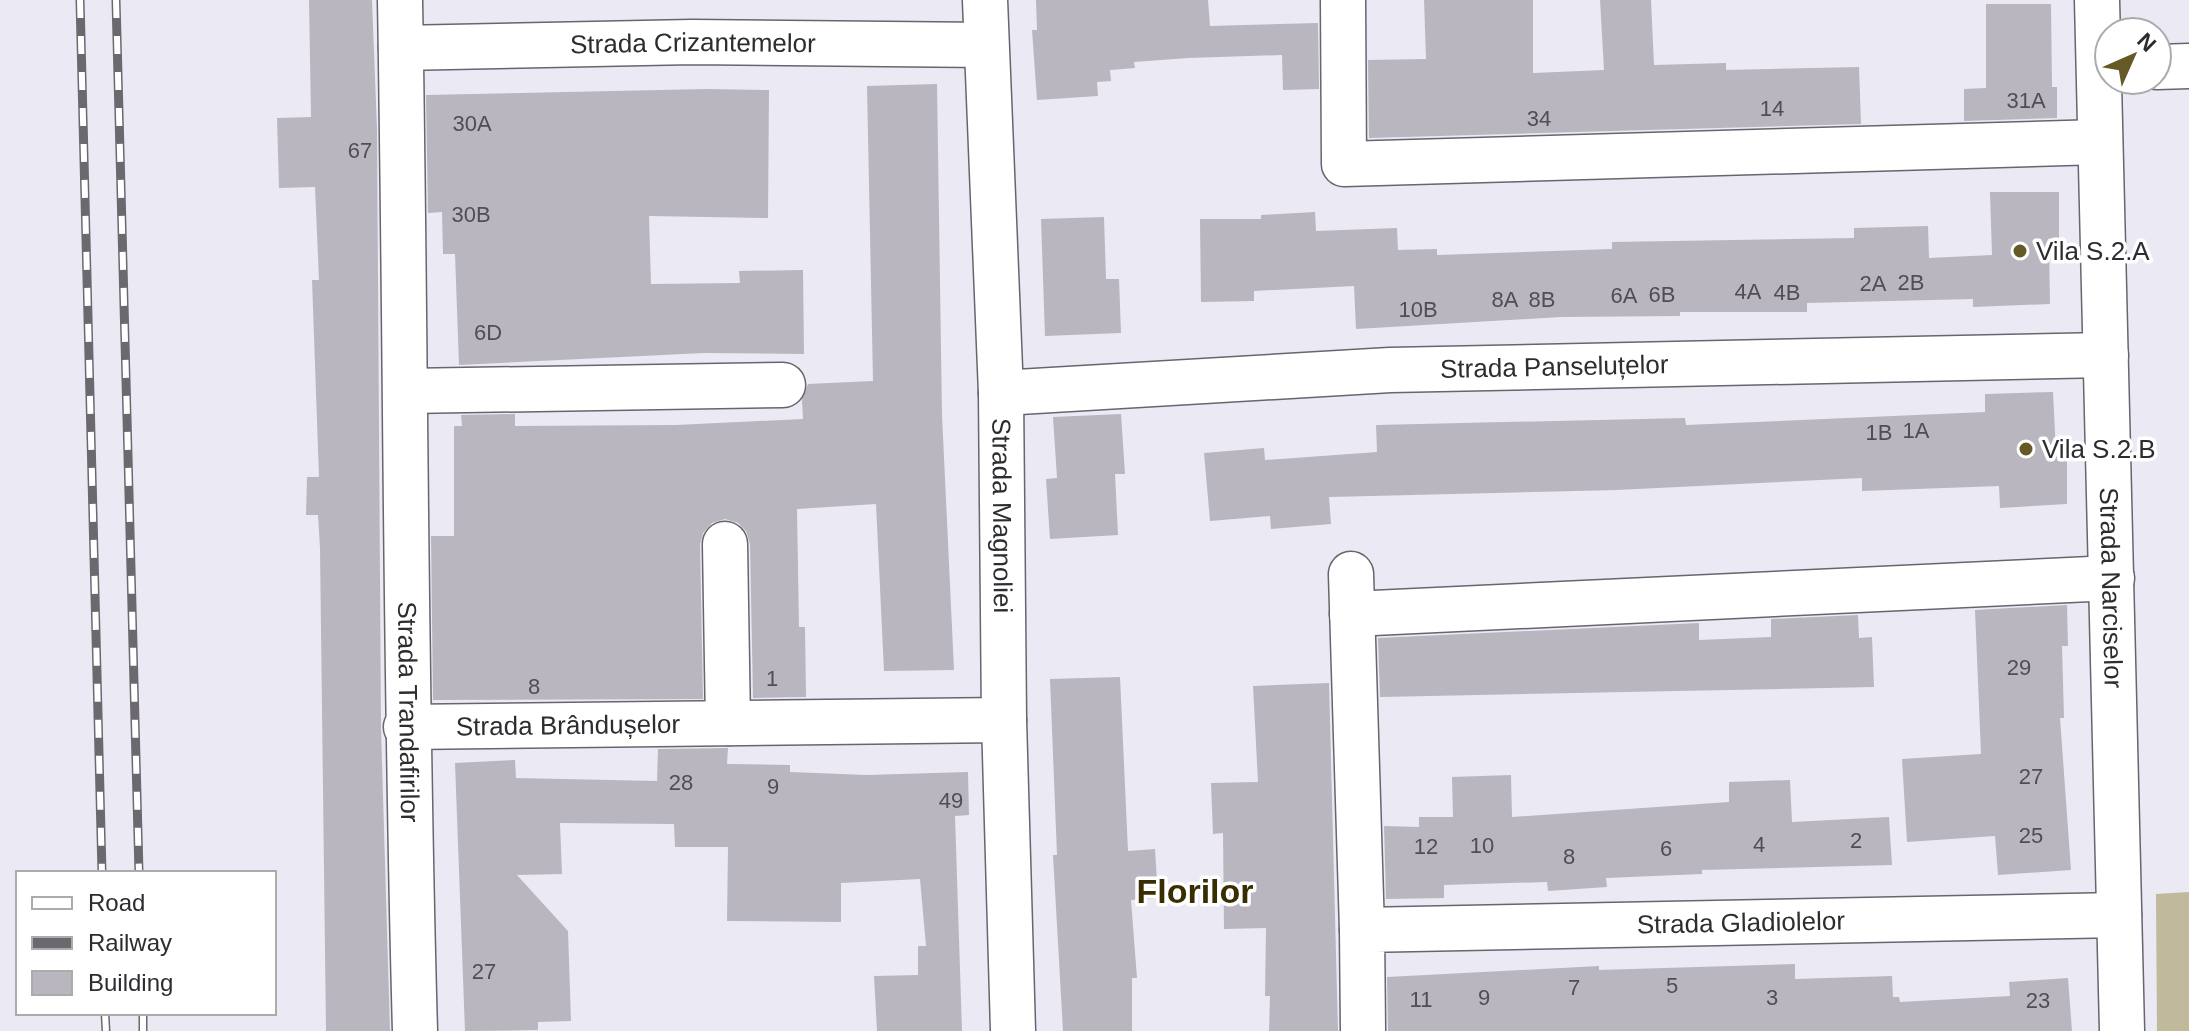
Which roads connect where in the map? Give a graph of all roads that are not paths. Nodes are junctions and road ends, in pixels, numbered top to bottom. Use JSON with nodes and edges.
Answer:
{"nodes":[{"id":1,"x":400,"y":0,"type":"edge"},
{"id":2,"x":985,"y":0,"type":"edge"},
{"id":3,"x":1343,"y":0,"type":"edge"},
{"id":4,"x":986,"y":45,"type":"junction"},
{"id":5,"x":401,"y":48,"type":"junction"},
{"id":6,"x":2103,"y":96,"type":"edge"},
{"id":7,"x":2100,"y":142,"type":"junction"},
{"id":8,"x":2106,"y":355,"type":"junction"},
{"id":9,"x":783,"y":385,"type":"dead end"},
{"id":10,"x":407,"y":391,"type":"junction"},
{"id":11,"x":1001,"y":393,"type":"junction"},
{"id":12,"x":725,"y":544,"type":"dead end"},
{"id":13,"x":2112,"y":578,"type":"junction"},
{"id":14,"x":1004,"y":720,"type":"junction"},
{"id":15,"x":728,"y":723,"type":"junction"},
{"id":16,"x":406,"y":727,"type":"junction"},
{"id":17,"x":2119,"y":915,"type":"junction"},
{"id":18,"x":1362,"y":930,"type":"junction"},
{"id":19,"x":415,"y":1031,"type":"edge"},
{"id":20,"x":1013,"y":1031,"type":"edge"},
{"id":21,"x":1363,"y":1031,"type":"edge"},
{"id":22,"x":2122,"y":1031,"type":"edge"}],
"edges":[{"from":1,"to":5,"type":"street","name":"Strada Trandafirilor"},
{"from":2,"to":4,"type":"street","name":"Strada Magnoliei"},
{"from":3,"to":7,"type":"street"},
{"from":4,"to":5,"type":"street","name":"Strada Crizantemelor"},
{"from":4,"to":11,"type":"street","name":"Strada Magnoliei"},
{"from":5,"to":10,"type":"street","name":"Strada Trandafirilor"},
{"from":6,"to":7,"type":"street","name":"Strada Narciselor"},
{"from":7,"to":8,"type":"street","name":"Strada Narciselor"},
{"from":8,"to":11,"type":"street","name":"Strada Panseluțelor"},
{"from":8,"to":13,"type":"street","name":"Strada Narciselor"},
{"from":9,"to":10,"type":"street"},
{"from":10,"to":16,"type":"street","name":"Strada Trandafirilor"},
{"from":11,"to":14,"type":"street","name":"Strada Magnoliei"},
{"from":12,"to":15,"type":"street"},
{"from":13,"to":17,"type":"street","name":"Strada Narciselor"},
{"from":13,"to":18,"type":"street"},
{"from":14,"to":15,"type":"street","name":"Strada Brândușelor"},
{"from":14,"to":20,"type":"street","name":"Strada Magnoliei"},
{"from":15,"to":16,"type":"street","name":"Strada Brândușelor"},
{"from":16,"to":19,"type":"street","name":"Strada Trandafirilor"},
{"from":17,"to":18,"type":"street","name":"Strada Gladiolelor"},
{"from":17,"to":22,"type":"street","name":"Strada Narciselor"},
{"from":18,"to":21,"type":"street"}]}
